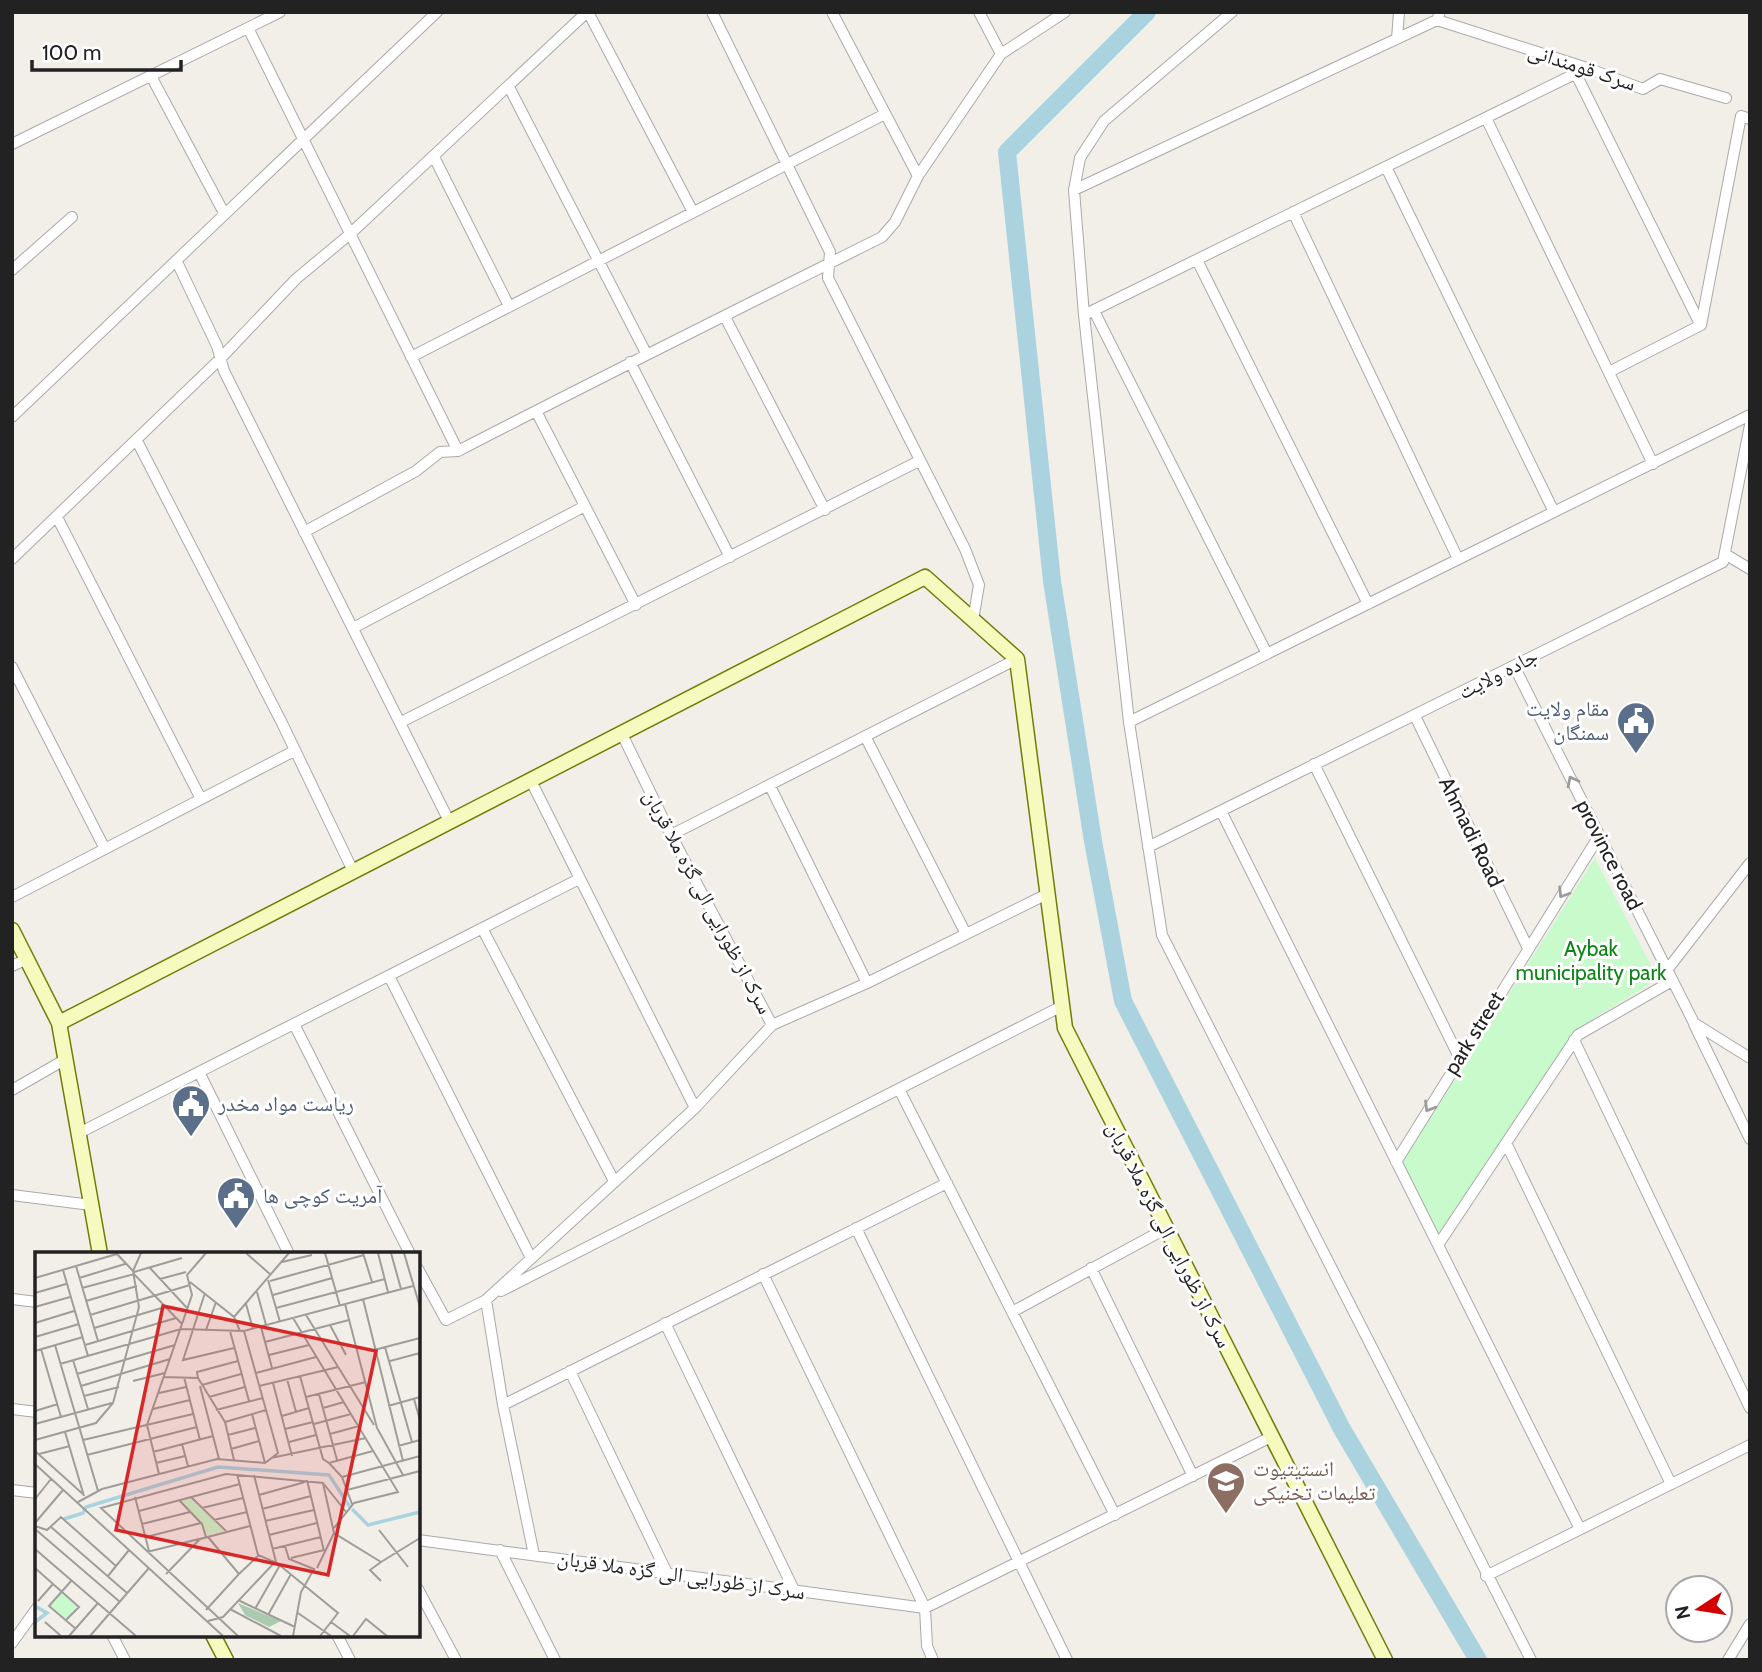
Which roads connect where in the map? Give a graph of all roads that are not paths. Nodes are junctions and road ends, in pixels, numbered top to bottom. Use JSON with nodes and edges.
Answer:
{"nodes":[{"id":1,"x":280,"y":12,"type":"edge"},
{"id":2,"x":437,"y":12,"type":"edge"},
{"id":3,"x":587,"y":12,"type":"edge"},
{"id":4,"x":712,"y":12,"type":"edge"},
{"id":5,"x":832,"y":12,"type":"edge"},
{"id":6,"x":979,"y":12,"type":"edge"},
{"id":7,"x":1065,"y":12,"type":"edge"},
{"id":8,"x":1232,"y":12,"type":"edge"},
{"id":9,"x":1399,"y":12,"type":"edge"},
{"id":10,"x":1439,"y":16,"type":"edge"},
{"id":11,"x":248,"y":28,"type":"junction"},
{"id":12,"x":1397,"y":39,"type":"junction"},
{"id":13,"x":1001,"y":54,"type":"junction"},
{"id":14,"x":1587,"y":68,"type":"junction"},
{"id":15,"x":1576,"y":74,"type":"junction"},
{"id":16,"x":151,"y":76,"type":"junction"},
{"id":17,"x":509,"y":88,"type":"junction"},
{"id":18,"x":1726,"y":98,"type":"dead end"},
{"id":19,"x":883,"y":115,"type":"junction"},
{"id":20,"x":1486,"y":118,"type":"junction"},
{"id":21,"x":1745,"y":118,"type":"edge"},
{"id":22,"x":304,"y":140,"type":"junction"},
{"id":23,"x":12,"y":145,"type":"edge"},
{"id":24,"x":434,"y":157,"type":"junction"},
{"id":25,"x":788,"y":165,"type":"junction"},
{"id":26,"x":1386,"y":167,"type":"junction"},
{"id":27,"x":918,"y":176,"type":"junction"},
{"id":28,"x":1074,"y":190,"type":"junction"},
{"id":29,"x":693,"y":212,"type":"junction"},
{"id":30,"x":1293,"y":212,"type":"junction"},
{"id":31,"x":224,"y":213,"type":"junction"},
{"id":32,"x":72,"y":217,"type":"dead end"},
{"id":33,"x":350,"y":234,"type":"junction"},
{"id":34,"x":599,"y":260,"type":"junction"},
{"id":35,"x":1197,"y":260,"type":"junction"},
{"id":36,"x":177,"y":262,"type":"junction"},
{"id":37,"x":828,"y":264,"type":"junction"},
{"id":38,"x":12,"y":271,"type":"edge"},
{"id":39,"x":509,"y":306,"type":"junction"},
{"id":40,"x":1089,"y":313,"type":"junction"},
{"id":41,"x":725,"y":317,"type":"junction"},
{"id":42,"x":1701,"y":325,"type":"junction"},
{"id":43,"x":646,"y":353,"type":"junction"},
{"id":44,"x":411,"y":357,"type":"junction"},
{"id":45,"x":220,"y":359,"type":"junction"},
{"id":46,"x":630,"y":362,"type":"junction"},
{"id":47,"x":1609,"y":372,"type":"junction"},
{"id":48,"x":536,"y":411,"type":"junction"},
{"id":49,"x":1750,"y":415,"type":"edge"},
{"id":50,"x":12,"y":417,"type":"edge"},
{"id":51,"x":1750,"y":425,"type":"edge"},
{"id":52,"x":137,"y":441,"type":"junction"},
{"id":53,"x":458,"y":451,"type":"junction"},
{"id":54,"x":919,"y":461,"type":"junction"},
{"id":55,"x":1653,"y":464,"type":"junction"},
{"id":56,"x":585,"y":506,"type":"junction"},
{"id":57,"x":825,"y":510,"type":"junction"},
{"id":58,"x":1554,"y":512,"type":"junction"},
{"id":59,"x":57,"y":517,"type":"junction"},
{"id":60,"x":304,"y":532,"type":"junction"},
{"id":61,"x":1725,"y":554,"type":"junction"},
{"id":62,"x":730,"y":557,"type":"junction"},
{"id":63,"x":12,"y":559,"type":"edge"},
{"id":64,"x":1458,"y":559,"type":"junction"},
{"id":65,"x":1750,"y":569,"type":"edge"},
{"id":66,"x":1368,"y":604,"type":"junction"},
{"id":67,"x":636,"y":605,"type":"junction"},
{"id":68,"x":973,"y":620,"type":"junction"},
{"id":69,"x":353,"y":628,"type":"junction"},
{"id":70,"x":1267,"y":654,"type":"junction"},
{"id":71,"x":1017,"y":659,"type":"junction"},
{"id":72,"x":1514,"y":666,"type":"junction"},
{"id":73,"x":12,"y":667,"type":"edge"},
{"id":74,"x":1415,"y":716,"type":"junction"},
{"id":75,"x":401,"y":722,"type":"junction"},
{"id":76,"x":1129,"y":722,"type":"junction"},
{"id":77,"x":621,"y":732,"type":"junction"},
{"id":78,"x":865,"y":736,"type":"junction"},
{"id":79,"x":294,"y":751,"type":"junction"},
{"id":80,"x":1314,"y":764,"type":"junction"},
{"id":81,"x":530,"y":779,"type":"junction"},
{"id":82,"x":770,"y":786,"type":"junction"},
{"id":83,"x":201,"y":799,"type":"junction"},
{"id":84,"x":1221,"y":811,"type":"junction"},
{"id":85,"x":449,"y":821,"type":"junction"},
{"id":86,"x":671,"y":835,"type":"junction"},
{"id":87,"x":1599,"y":835,"type":"junction"},
{"id":88,"x":1148,"y":848,"type":"junction"},
{"id":89,"x":105,"y":849,"type":"junction"},
{"id":90,"x":1750,"y":863,"type":"edge"},
{"id":91,"x":353,"y":871,"type":"junction"},
{"id":92,"x":579,"y":879,"type":"junction"},
{"id":93,"x":1048,"y":894,"type":"junction"},
{"id":94,"x":12,"y":897,"type":"edge"},
{"id":95,"x":482,"y":929,"type":"junction"},
{"id":96,"x":12,"y":930,"type":"edge"},
{"id":97,"x":965,"y":934,"type":"junction"},
{"id":98,"x":1528,"y":948,"type":"junction"},
{"id":99,"x":27,"y":958,"type":"junction"},
{"id":100,"x":12,"y":966,"type":"edge"},
{"id":101,"x":1667,"y":970,"type":"junction"},
{"id":102,"x":389,"y":976,"type":"junction"},
{"id":103,"x":1672,"y":981,"type":"junction"},
{"id":104,"x":867,"y":983,"type":"junction"},
{"id":105,"x":1062,"y":1006,"type":"junction"},
{"id":106,"x":59,"y":1023,"type":"junction"},
{"id":107,"x":1694,"y":1023,"type":"junction"},
{"id":108,"x":294,"y":1024,"type":"junction"},
{"id":109,"x":772,"y":1025,"type":"junction"},
{"id":110,"x":1574,"y":1040,"type":"junction"},
{"id":111,"x":1459,"y":1057,"type":"junction"},
{"id":112,"x":1750,"y":1058,"type":"edge"},
{"id":113,"x":66,"y":1059,"type":"junction"},
{"id":114,"x":200,"y":1072,"type":"junction"},
{"id":115,"x":899,"y":1089,"type":"junction"},
{"id":116,"x":12,"y":1090,"type":"edge"},
{"id":117,"x":695,"y":1108,"type":"junction"},
{"id":118,"x":79,"y":1133,"type":"junction"},
{"id":119,"x":1750,"y":1139,"type":"edge"},
{"id":120,"x":1506,"y":1143,"type":"junction"},
{"id":121,"x":1396,"y":1161,"type":"junction"},
{"id":122,"x":614,"y":1181,"type":"junction"},
{"id":123,"x":947,"y":1183,"type":"junction"},
{"id":124,"x":12,"y":1195,"type":"edge"},
{"id":125,"x":91,"y":1205,"type":"junction"},
{"id":126,"x":856,"y":1228,"type":"junction"},
{"id":127,"x":1165,"y":1229,"type":"junction"},
{"id":128,"x":1438,"y":1245,"type":"junction"},
{"id":129,"x":100,"y":1252,"type":"edge"},
{"id":130,"x":288,"y":1252,"type":"edge"},
{"id":131,"x":409,"y":1252,"type":"edge"},
{"id":132,"x":531,"y":1258,"type":"junction"},
{"id":133,"x":1091,"y":1268,"type":"junction"},
{"id":134,"x":420,"y":1273,"type":"edge"},
{"id":135,"x":763,"y":1274,"type":"junction"},
{"id":136,"x":489,"y":1298,"type":"junction"},
{"id":137,"x":12,"y":1299,"type":"edge"},
{"id":138,"x":35,"y":1302,"type":"edge"},
{"id":139,"x":1012,"y":1311,"type":"junction"},
{"id":140,"x":665,"y":1324,"type":"junction"},
{"id":141,"x":570,"y":1371,"type":"junction"},
{"id":142,"x":503,"y":1405,"type":"junction"},
{"id":143,"x":1750,"y":1408,"type":"edge"},
{"id":144,"x":12,"y":1409,"type":"edge"},
{"id":145,"x":35,"y":1412,"type":"edge"},
{"id":146,"x":1271,"y":1437,"type":"junction"},
{"id":147,"x":1750,"y":1445,"type":"edge"},
{"id":148,"x":1193,"y":1476,"type":"junction"},
{"id":149,"x":1671,"y":1484,"type":"junction"},
{"id":150,"x":12,"y":1490,"type":"edge"},
{"id":151,"x":35,"y":1493,"type":"edge"},
{"id":152,"x":1115,"y":1515,"type":"junction"},
{"id":153,"x":1580,"y":1529,"type":"junction"},
{"id":154,"x":420,"y":1540,"type":"edge"},
{"id":155,"x":500,"y":1550,"type":"junction"},
{"id":156,"x":534,"y":1555,"type":"junction"},
{"id":157,"x":1019,"y":1563,"type":"junction"},
{"id":158,"x":668,"y":1574,"type":"junction"},
{"id":159,"x":1486,"y":1576,"type":"junction"},
{"id":160,"x":794,"y":1590,"type":"junction"},
{"id":161,"x":420,"y":1593,"type":"edge"},
{"id":162,"x":925,"y":1608,"type":"junction"},
{"id":163,"x":35,"y":1611,"type":"edge"},
{"id":164,"x":1750,"y":1624,"type":"edge"},
{"id":165,"x":113,"y":1637,"type":"edge"},
{"id":166,"x":214,"y":1637,"type":"edge"},
{"id":167,"x":338,"y":1637,"type":"edge"},
{"id":168,"x":12,"y":1643,"type":"edge"},
{"id":169,"x":125,"y":1660,"type":"edge"},
{"id":170,"x":226,"y":1660,"type":"edge"},
{"id":171,"x":350,"y":1660,"type":"edge"},
{"id":172,"x":456,"y":1660,"type":"edge"},
{"id":173,"x":555,"y":1660,"type":"edge"},
{"id":174,"x":933,"y":1660,"type":"edge"},
{"id":175,"x":1067,"y":1660,"type":"edge"},
{"id":176,"x":1385,"y":1660,"type":"edge"},
{"id":177,"x":1531,"y":1660,"type":"edge"},
{"id":178,"x":1728,"y":1660,"type":"edge"}],
"edges":[{"from":1,"to":11,"type":"street"},
{"from":2,"to":22,"type":"street"},
{"from":3,"to":17,"type":"street"},
{"from":3,"to":29,"type":"street"},
{"from":4,"to":25,"type":"street"},
{"from":5,"to":19,"type":"street"},
{"from":6,"to":13,"type":"street"},
{"from":7,"to":13,"type":"street"},
{"from":8,"to":28,"type":"street"},
{"from":9,"to":12,"type":"street"},
{"from":10,"to":12,"type":"street"},
{"from":10,"to":14,"type":"street","name":"سرک قومندانی"},
{"from":11,"to":16,"type":"street"},
{"from":11,"to":22,"type":"street"},
{"from":12,"to":28,"type":"street"},
{"from":13,"to":27,"type":"street"},
{"from":14,"to":15,"type":"street"},
{"from":14,"to":18,"type":"street","name":"سرک قومندانی"},
{"from":15,"to":20,"type":"street"},
{"from":15,"to":42,"type":"street"},
{"from":16,"to":23,"type":"street"},
{"from":16,"to":31,"type":"street"},
{"from":17,"to":24,"type":"street"},
{"from":17,"to":34,"type":"street"},
{"from":19,"to":25,"type":"street"},
{"from":19,"to":27,"type":"street"},
{"from":20,"to":26,"type":"street"},
{"from":20,"to":47,"type":"street"},
{"from":21,"to":42,"type":"street"},
{"from":22,"to":31,"type":"street"},
{"from":22,"to":33,"type":"street"},
{"from":24,"to":33,"type":"street"},
{"from":24,"to":39,"type":"street"},
{"from":25,"to":29,"type":"street"},
{"from":25,"to":37,"type":"street"},
{"from":26,"to":30,"type":"street"},
{"from":26,"to":58,"type":"street"},
{"from":27,"to":37,"type":"street"},
{"from":28,"to":40,"type":"street"},
{"from":29,"to":34,"type":"street"},
{"from":30,"to":35,"type":"street"},
{"from":30,"to":64,"type":"street"},
{"from":31,"to":36,"type":"street"},
{"from":32,"to":38,"type":"street"},
{"from":33,"to":44,"type":"street"},
{"from":33,"to":45,"type":"street"},
{"from":34,"to":39,"type":"street"},
{"from":34,"to":43,"type":"street"},
{"from":35,"to":40,"type":"street"},
{"from":35,"to":66,"type":"street"},
{"from":36,"to":45,"type":"street"},
{"from":36,"to":50,"type":"street"},
{"from":37,"to":41,"type":"street"},
{"from":37,"to":54,"type":"street"},
{"from":39,"to":44,"type":"street"},
{"from":40,"to":70,"type":"street"},
{"from":40,"to":76,"type":"street"},
{"from":41,"to":43,"type":"street"},
{"from":41,"to":57,"type":"street"},
{"from":42,"to":47,"type":"street"},
{"from":43,"to":46,"type":"street"},
{"from":44,"to":53,"type":"street"},
{"from":45,"to":52,"type":"street"},
{"from":45,"to":60,"type":"street"},
{"from":46,"to":48,"type":"street"},
{"from":46,"to":62,"type":"street"},
{"from":47,"to":55,"type":"street"},
{"from":48,"to":53,"type":"street"},
{"from":48,"to":56,"type":"street"},
{"from":49,"to":55,"type":"street"},
{"from":51,"to":61,"type":"street"},
{"from":52,"to":59,"type":"street"},
{"from":52,"to":79,"type":"street"},
{"from":53,"to":60,"type":"street"},
{"from":54,"to":57,"type":"street"},
{"from":54,"to":68,"type":"street"},
{"from":55,"to":58,"type":"street"},
{"from":56,"to":67,"type":"street"},
{"from":56,"to":69,"type":"street"},
{"from":57,"to":62,"type":"street"},
{"from":58,"to":64,"type":"street"},
{"from":59,"to":63,"type":"street"},
{"from":59,"to":83,"type":"street"},
{"from":60,"to":69,"type":"street"},
{"from":61,"to":65,"type":"street"},
{"from":61,"to":72,"type":"street","name":"جاده ولایت"},
{"from":62,"to":67,"type":"street"},
{"from":64,"to":66,"type":"street"},
{"from":66,"to":70,"type":"street"},
{"from":67,"to":75,"type":"street"},
{"from":68,"to":71,"type":"street"},
{"from":68,"to":77,"type":"street"},
{"from":69,"to":75,"type":"street"},
{"from":70,"to":76,"type":"street"},
{"from":71,"to":78,"type":"street"},
{"from":71,"to":93,"type":"street","name":"سرک از ظورایی الی گزه ملا قربان"},
{"from":72,"to":74,"type":"street","name":"جاده ولایت"},
{"from":87,"to":72,"type":"street","name":"province road","one_way":true},
{"from":73,"to":89,"type":"street"},
{"from":74,"to":80,"type":"street","name":"جاده ولایت"},
{"from":74,"to":98,"type":"street","name":"Ahmadi Road"},
{"from":75,"to":85,"type":"street"},
{"from":76,"to":88,"type":"street"},
{"from":77,"to":81,"type":"street"},
{"from":77,"to":86,"type":"street","name":"سرک از ظورایی الی گزه ملا قربان"},
{"from":78,"to":82,"type":"street"},
{"from":78,"to":97,"type":"street"},
{"from":79,"to":83,"type":"street"},
{"from":79,"to":91,"type":"street"},
{"from":80,"to":84,"type":"street","name":"جاده ولایت"},
{"from":80,"to":111,"type":"street"},
{"from":81,"to":85,"type":"street"},
{"from":81,"to":92,"type":"street"},
{"from":82,"to":86,"type":"street"},
{"from":82,"to":104,"type":"street"},
{"from":83,"to":89,"type":"street"},
{"from":84,"to":88,"type":"street","name":"جاده ولایت"},
{"from":84,"to":121,"type":"street"},
{"from":85,"to":91,"type":"street"},
{"from":86,"to":109,"type":"street","name":"سرک از ظورایی الی گزه ملا قربان"},
{"from":87,"to":98,"type":"street","name":"park street","one_way":true},
{"from":87,"to":101,"type":"street","name":"province road"},
{"from":88,"to":159,"type":"street"},
{"from":89,"to":94,"type":"street"},
{"from":90,"to":101,"type":"street"},
{"from":91,"to":106,"type":"street"},
{"from":92,"to":95,"type":"street"},
{"from":92,"to":117,"type":"street"},
{"from":93,"to":97,"type":"street"},
{"from":93,"to":105,"type":"street","name":"سرک از ظورایی الی گزه ملا قربان"},
{"from":95,"to":102,"type":"street"},
{"from":95,"to":122,"type":"street"},
{"from":96,"to":99,"type":"street"},
{"from":97,"to":104,"type":"street"},
{"from":98,"to":111,"type":"street","name":"park street"},
{"from":99,"to":100,"type":"street"},
{"from":99,"to":106,"type":"street"},
{"from":101,"to":103,"type":"street","name":"province road"},
{"from":102,"to":108,"type":"street"},
{"from":102,"to":132,"type":"street"},
{"from":103,"to":107,"type":"street","name":"province road"},
{"from":103,"to":110,"type":"street"},
{"from":104,"to":109,"type":"street"},
{"from":105,"to":115,"type":"street"},
{"from":105,"to":127,"type":"street","name":"سرک از ظورایی الی گزه ملا قربان"},
{"from":106,"to":113,"type":"street"},
{"from":107,"to":112,"type":"street"},
{"from":107,"to":119,"type":"street","name":"province road"},
{"from":108,"to":114,"type":"street"},
{"from":108,"to":131,"type":"street"},
{"from":109,"to":117,"type":"street","name":"سرک از ظورایی الی گزه ملا قربان"},
{"from":110,"to":120,"type":"street"},
{"from":110,"to":143,"type":"street"},
{"from":111,"to":121,"type":"street","name":"park street","one_way":true},
{"from":113,"to":116,"type":"street"},
{"from":113,"to":118,"type":"street"},
{"from":114,"to":118,"type":"street"},
{"from":114,"to":130,"type":"street"},
{"from":115,"to":123,"type":"street"},
{"from":115,"to":136,"type":"street"},
{"from":117,"to":122,"type":"street","name":"سرک از ظورایی الی گزه ملا قربان"},
{"from":118,"to":125,"type":"street"},
{"from":120,"to":128,"type":"street"},
{"from":120,"to":149,"type":"street"},
{"from":121,"to":128,"type":"street"},
{"from":122,"to":132,"type":"street","name":"سرک از ظورایی الی گزه ملا قربان"},
{"from":123,"to":126,"type":"street"},
{"from":123,"to":139,"type":"street"},
{"from":124,"to":125,"type":"street"},
{"from":125,"to":129,"type":"street"},
{"from":126,"to":135,"type":"street"},
{"from":126,"to":157,"type":"street"},
{"from":127,"to":133,"type":"street"},
{"from":127,"to":146,"type":"street","name":"سرک از ظورایی الی گزه ملا قربان"},
{"from":128,"to":153,"type":"street"},
{"from":132,"to":136,"type":"street","name":"سرک از ظورایی الی گزه ملا قربان"},
{"from":133,"to":139,"type":"street"},
{"from":133,"to":148,"type":"street"},
{"from":134,"to":136,"type":"street"},
{"from":135,"to":140,"type":"street"},
{"from":135,"to":162,"type":"street"},
{"from":136,"to":142,"type":"street","name":"سرک از ظورایی الی گزه ملا قربان"},
{"from":137,"to":138,"type":"street"},
{"from":139,"to":152,"type":"street"},
{"from":140,"to":141,"type":"street"},
{"from":140,"to":160,"type":"street"},
{"from":141,"to":142,"type":"street"},
{"from":141,"to":158,"type":"street"},
{"from":142,"to":156,"type":"street","name":"سرک از ظورایی الی گزه ملا قربان"},
{"from":144,"to":145,"type":"street"},
{"from":146,"to":148,"type":"street"},
{"from":146,"to":176,"type":"street","name":"سرک از ظورایی الی گزه ملا قربان"},
{"from":147,"to":149,"type":"street"},
{"from":148,"to":152,"type":"street"},
{"from":149,"to":153,"type":"street"},
{"from":150,"to":151,"type":"street"},
{"from":152,"to":157,"type":"street"},
{"from":153,"to":159,"type":"street"},
{"from":154,"to":155,"type":"street"},
{"from":155,"to":156,"type":"street"},
{"from":155,"to":173,"type":"street"},
{"from":156,"to":158,"type":"street","name":"سرک از ظورایی الی گزه ملا قربان"},
{"from":157,"to":162,"type":"street"},
{"from":157,"to":175,"type":"street"},
{"from":158,"to":160,"type":"street","name":"سرک از ظورایی الی گزه ملا قربان"},
{"from":159,"to":177,"type":"street"},
{"from":160,"to":162,"type":"street","name":"سرک از ظورایی الی گزه ملا قربان"},
{"from":161,"to":172,"type":"street"},
{"from":162,"to":174,"type":"street"},
{"from":163,"to":168,"type":"street"},
{"from":164,"to":178,"type":"street"},
{"from":165,"to":169,"type":"street"},
{"from":166,"to":170,"type":"street"},
{"from":167,"to":171,"type":"street"}]}
